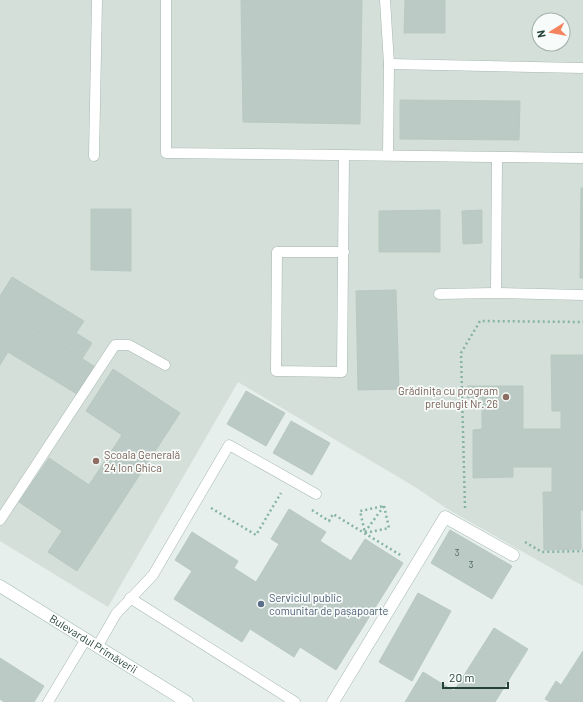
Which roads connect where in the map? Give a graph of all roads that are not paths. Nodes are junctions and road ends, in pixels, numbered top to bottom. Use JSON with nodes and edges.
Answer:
{"nodes":[{"id":1,"x":97,"y":0,"type":"edge"},
{"id":2,"x":166,"y":0,"type":"edge"},
{"id":3,"x":385,"y":0,"type":"edge"},
{"id":4,"x":389,"y":64,"type":"junction"},
{"id":5,"x":583,"y":68,"type":"edge"},
{"id":6,"x":344,"y":155,"type":"junction"},
{"id":7,"x":388,"y":155,"type":"junction"},
{"id":8,"x":94,"y":156,"type":"dead end"},
{"id":9,"x":497,"y":157,"type":"junction"},
{"id":10,"x":583,"y":158,"type":"edge"},
{"id":11,"x":344,"y":252,"type":"junction"},
{"id":12,"x":496,"y":293,"type":"junction"},
{"id":13,"x":439,"y":294,"type":"dead end"},
{"id":14,"x":583,"y":295,"type":"edge"},
{"id":15,"x":165,"y":365,"type":"dead end"},
{"id":16,"x":316,"y":494,"type":"dead end"},
{"id":17,"x":0,"y":520,"type":"edge"},
{"id":18,"x":513,"y":555,"type":"dead end"},
{"id":19,"x":0,"y":586,"type":"edge"},
{"id":20,"x":130,"y":598,"type":"junction"},
{"id":21,"x":86,"y":639,"type":"junction"},
{"id":22,"x":97,"y":647,"type":"junction"},
{"id":23,"x":48,"y":702,"type":"edge"},
{"id":24,"x":187,"y":702,"type":"edge"},
{"id":25,"x":294,"y":702,"type":"edge"},
{"id":26,"x":333,"y":702,"type":"edge"}],
"edges":[{"from":1,"to":8,"type":"lane"},
{"from":2,"to":6,"type":"lane"},
{"from":3,"to":4,"type":"lane"},
{"from":4,"to":5,"type":"lane"},
{"from":4,"to":7,"type":"lane"},
{"from":6,"to":7,"type":"lane"},
{"from":6,"to":11,"type":"lane"},
{"from":7,"to":9,"type":"lane"},
{"from":9,"to":10,"type":"lane"},
{"from":9,"to":12,"type":"lane"},
{"from":11,"to":11,"type":"lane"},
{"from":12,"to":13,"type":"lane"},
{"from":12,"to":14,"type":"lane"},
{"from":15,"to":17,"type":"lane"},
{"from":16,"to":20,"type":"lane"},
{"from":18,"to":26,"type":"street"},
{"from":19,"to":21,"type":"street","name":"Bulevardul Primăverii"},
{"from":20,"to":22,"type":"lane"},
{"from":20,"to":25,"type":"lane"},
{"from":21,"to":22,"type":"street","name":"Bulevardul Primăverii"},
{"from":21,"to":23,"type":"lane"},
{"from":22,"to":24,"type":"street","name":"Bulevardul Primăverii"}]}
